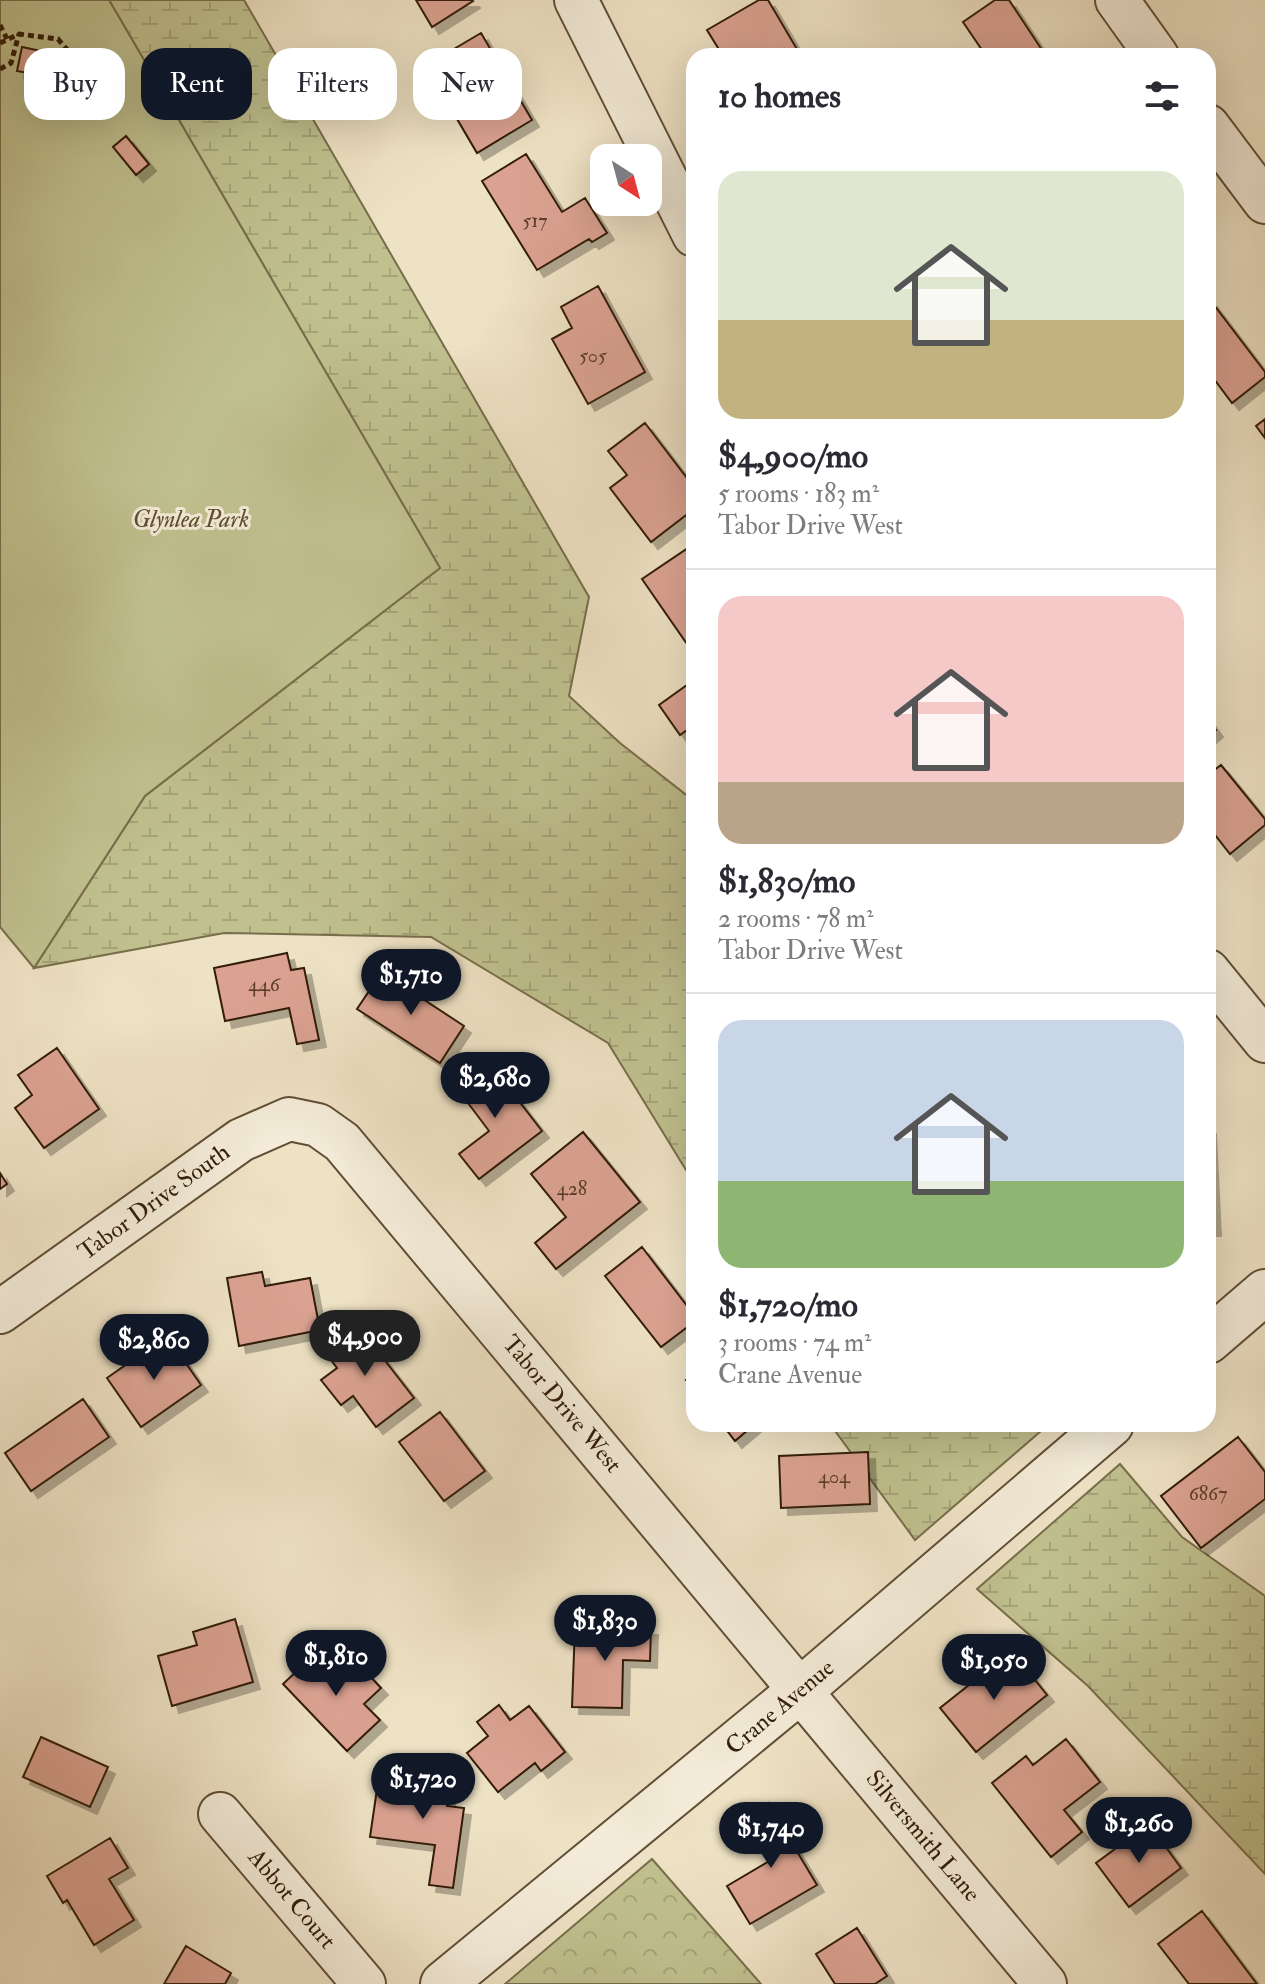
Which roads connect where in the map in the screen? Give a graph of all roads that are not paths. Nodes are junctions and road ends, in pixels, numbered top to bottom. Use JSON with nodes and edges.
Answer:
{"nodes":[{"id":1,"x":576,"y":0,"type":"edge"},
{"id":2,"x":1117,"y":0,"type":"edge"},
{"id":3,"x":1151,"y":48,"type":"edge"},
{"id":4,"x":1216,"y":137,"type":"edge"},
{"id":5,"x":1265,"y":202,"type":"edge"},
{"id":6,"x":686,"y":219,"type":"edge"},
{"id":7,"x":1216,"y":981,"type":"edge"},
{"id":8,"x":1265,"y":1041,"type":"edge"},
{"id":9,"x":318,"y":1125,"type":"joint"},
{"id":10,"x":1265,"y":1292,"type":"edge"},
{"id":11,"x":0,"y":1312,"type":"edge"},
{"id":12,"x":1216,"y":1334,"type":"edge"},
{"id":13,"x":1102,"y":1432,"type":"edge"},
{"id":14,"x":802,"y":1689,"type":"junction"},
{"id":15,"x":220,"y":1814,"type":"dead end"},
{"id":16,"x":364,"y":1984,"type":"edge"},
{"id":17,"x":443,"y":1984,"type":"edge"},
{"id":18,"x":1045,"y":1984,"type":"edge"}],
"edges":[{"from":1,"to":6,"type":"street"},
{"from":2,"to":3,"type":"street"},
{"from":4,"to":5,"type":"street"},
{"from":7,"to":8,"type":"street"},
{"from":9,"to":11,"type":"street","name":"Tabor Drive South"},
{"from":9,"to":14,"type":"street","name":"Tabor Drive West"},
{"from":10,"to":12,"type":"street"},
{"from":13,"to":14,"type":"street","name":"Crane Avenue"},
{"from":14,"to":17,"type":"street","name":"Crane Avenue"},
{"from":14,"to":18,"type":"street","name":"Silversmith Lane"},
{"from":15,"to":16,"type":"street","name":"Abbot Court"}]}
